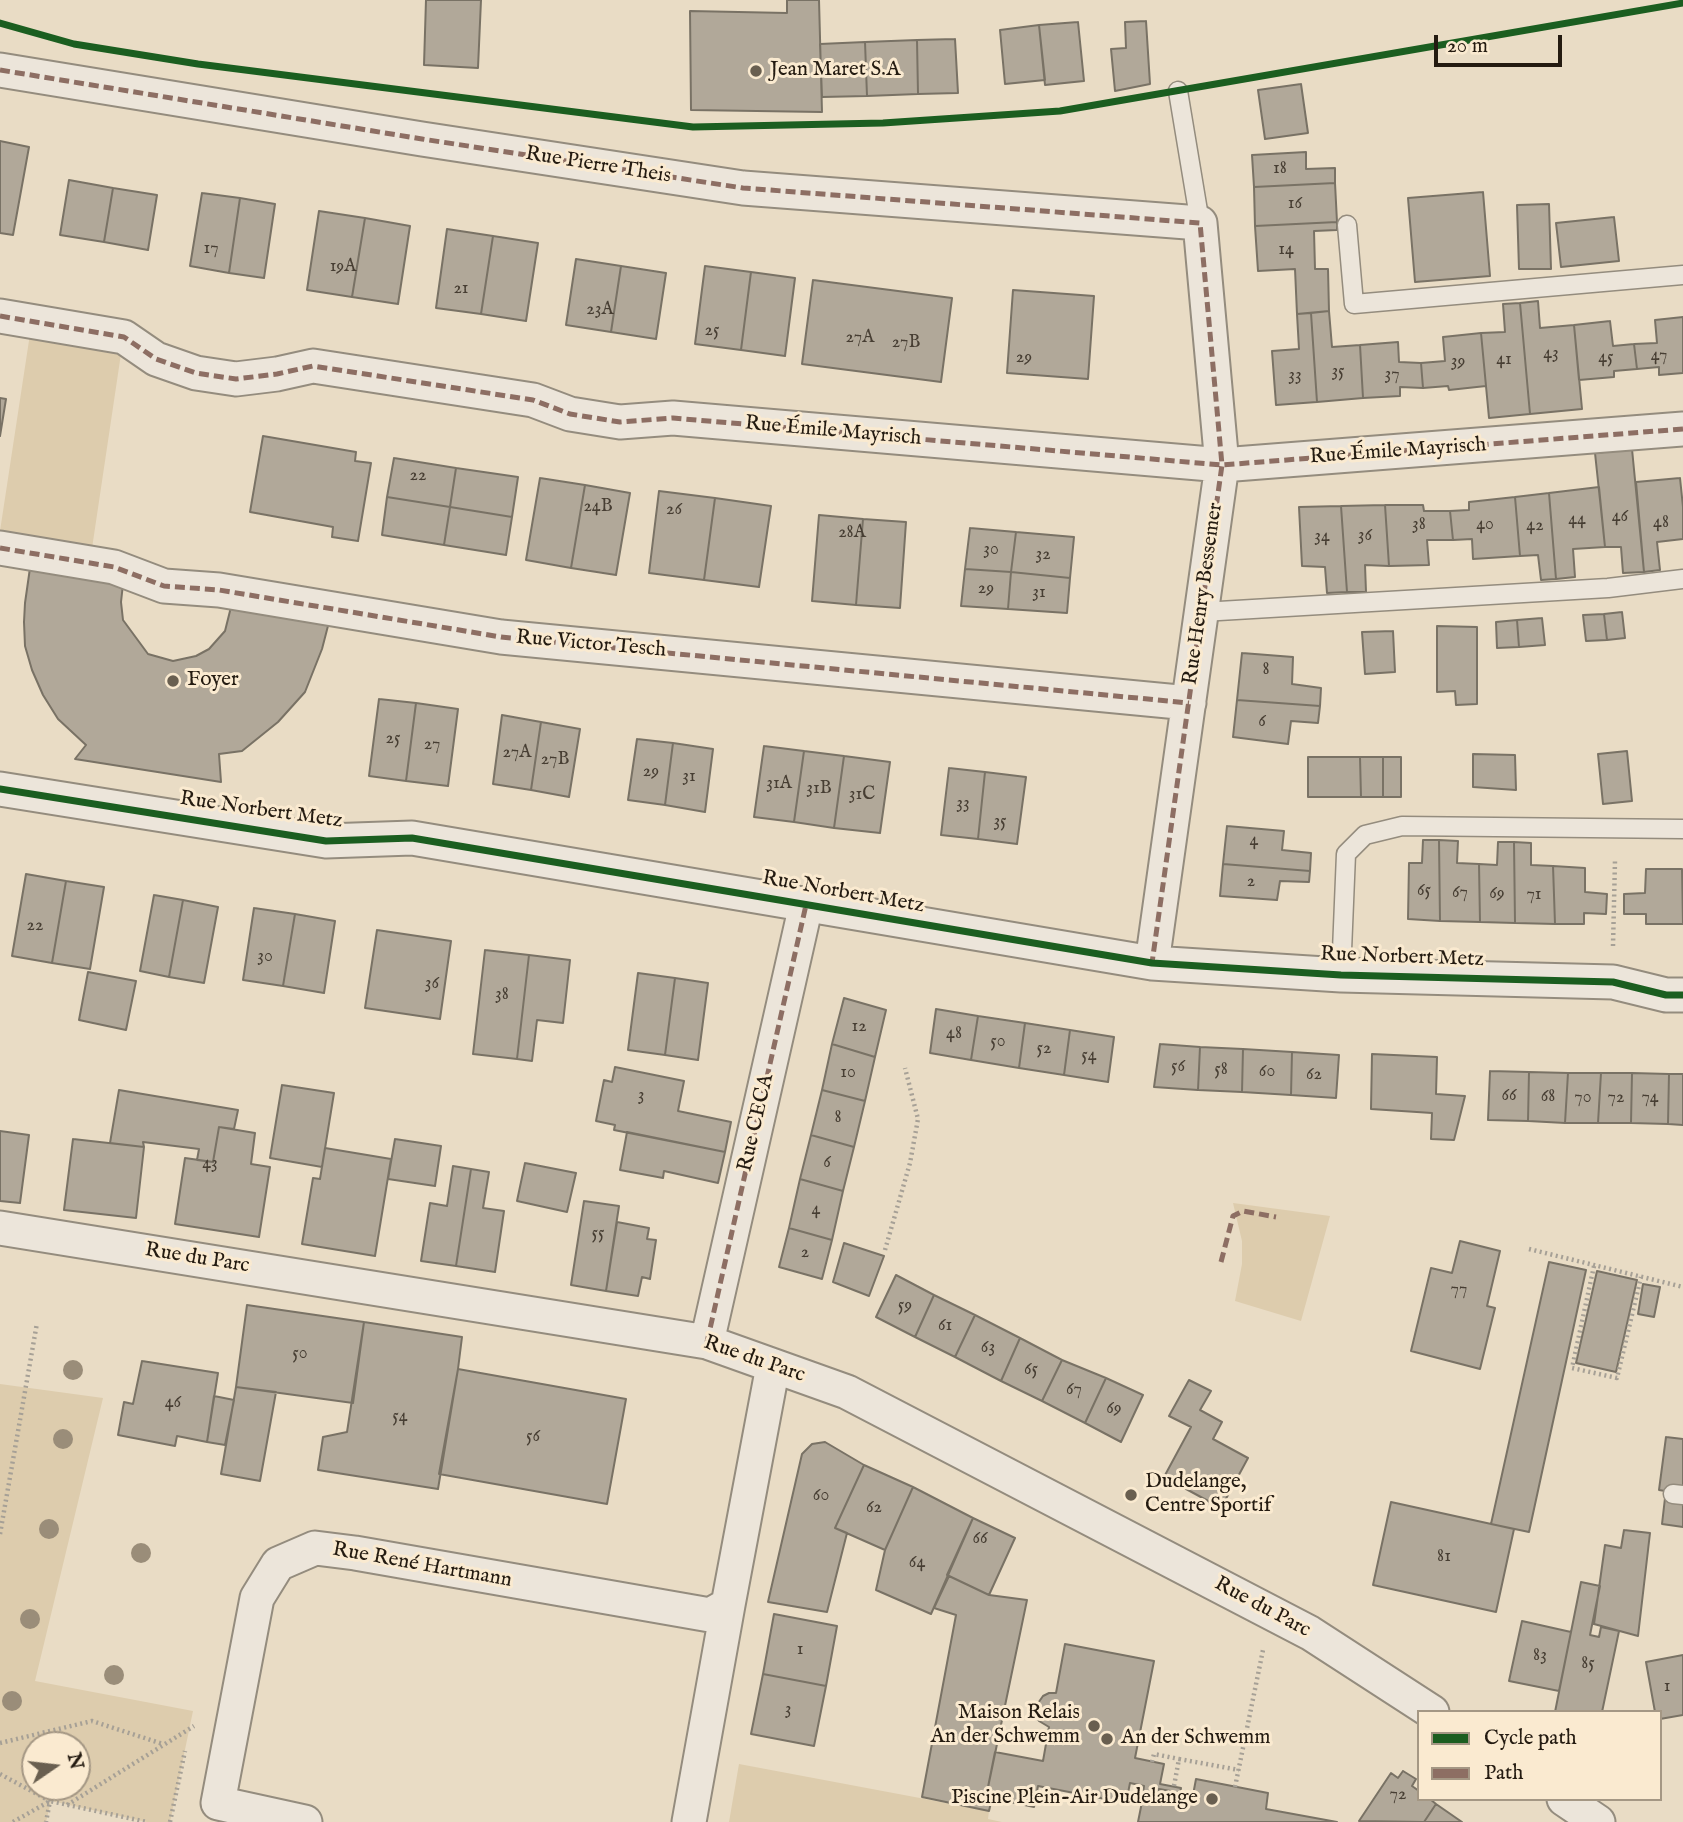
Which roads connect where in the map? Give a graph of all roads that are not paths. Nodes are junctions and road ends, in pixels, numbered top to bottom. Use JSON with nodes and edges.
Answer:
{"nodes":[{"id":1,"x":0,"y":70,"type":"edge"},
{"id":2,"x":1178,"y":91,"type":"dead end"},
{"id":3,"x":1200,"y":223,"type":"junction"},
{"id":4,"x":1347,"y":225,"type":"dead end"},
{"id":5,"x":1683,"y":275,"type":"edge"},
{"id":6,"x":0,"y":316,"type":"edge"},
{"id":7,"x":1683,"y":429,"type":"edge"},
{"id":8,"x":1222,"y":465,"type":"junction"},
{"id":9,"x":0,"y":548,"type":"edge"},
{"id":10,"x":1683,"y":579,"type":"edge"},
{"id":11,"x":1202,"y":612,"type":"junction"},
{"id":12,"x":1188,"y":703,"type":"junction"},
{"id":13,"x":0,"y":789,"type":"edge"},
{"id":14,"x":1683,"y":828,"type":"edge"},
{"id":15,"x":806,"y":905,"type":"junction"},
{"id":16,"x":1152,"y":963,"type":"junction"},
{"id":17,"x":1341,"y":975,"type":"junction"},
{"id":18,"x":1683,"y":995,"type":"edge"},
{"id":19,"x":0,"y":1228,"type":"edge"},
{"id":20,"x":707,"y":1342,"type":"junction"},
{"id":21,"x":773,"y":1366,"type":"junction"},
{"id":22,"x":728,"y":1605,"type":"junction"},
{"id":23,"x":1429,"y":1710,"type":"edge"},
{"id":24,"x":1567,"y":1801,"type":"edge"},
{"id":25,"x":305,"y":1822,"type":"edge"},
{"id":26,"x":689,"y":1822,"type":"edge"},
{"id":27,"x":1598,"y":1822,"type":"edge"}],
"edges":[{"from":1,"to":3,"type":"street","name":"Rue Pierre Theis"},
{"from":2,"to":3,"type":"lane"},
{"from":3,"to":8,"type":"street","name":"Rue Henry Bessemer"},
{"from":4,"to":5,"type":"lane"},
{"from":6,"to":8,"type":"street","name":"Rue Émile Mayrisch"},
{"from":7,"to":8,"type":"street","name":"Rue Émile Mayrisch"},
{"from":8,"to":11,"type":"street","name":"Rue Henry Bessemer"},
{"from":9,"to":12,"type":"street","name":"Rue Victor Tesch"},
{"from":10,"to":11,"type":"lane"},
{"from":11,"to":12,"type":"street","name":"Rue Henry Bessemer"},
{"from":12,"to":16,"type":"street","name":"Rue Henry Bessemer"},
{"from":13,"to":15,"type":"street","name":"Rue Norbert Metz"},
{"from":14,"to":17,"type":"lane"},
{"from":15,"to":16,"type":"street","name":"Rue Norbert Metz"},
{"from":15,"to":20,"type":"street","name":"Rue CECA"},
{"from":16,"to":17,"type":"street","name":"Rue Norbert Metz"},
{"from":17,"to":18,"type":"street","name":"Rue Norbert Metz"},
{"from":19,"to":20,"type":"street","name":"Rue du Parc"},
{"from":20,"to":21,"type":"street","name":"Rue du Parc"},
{"from":21,"to":22,"type":"street"},
{"from":21,"to":23,"type":"street","name":"Rue du Parc"},
{"from":22,"to":25,"type":"street","name":"Rue René Hartmann"},
{"from":22,"to":26,"type":"street"},
{"from":24,"to":27,"type":"street"}]}
